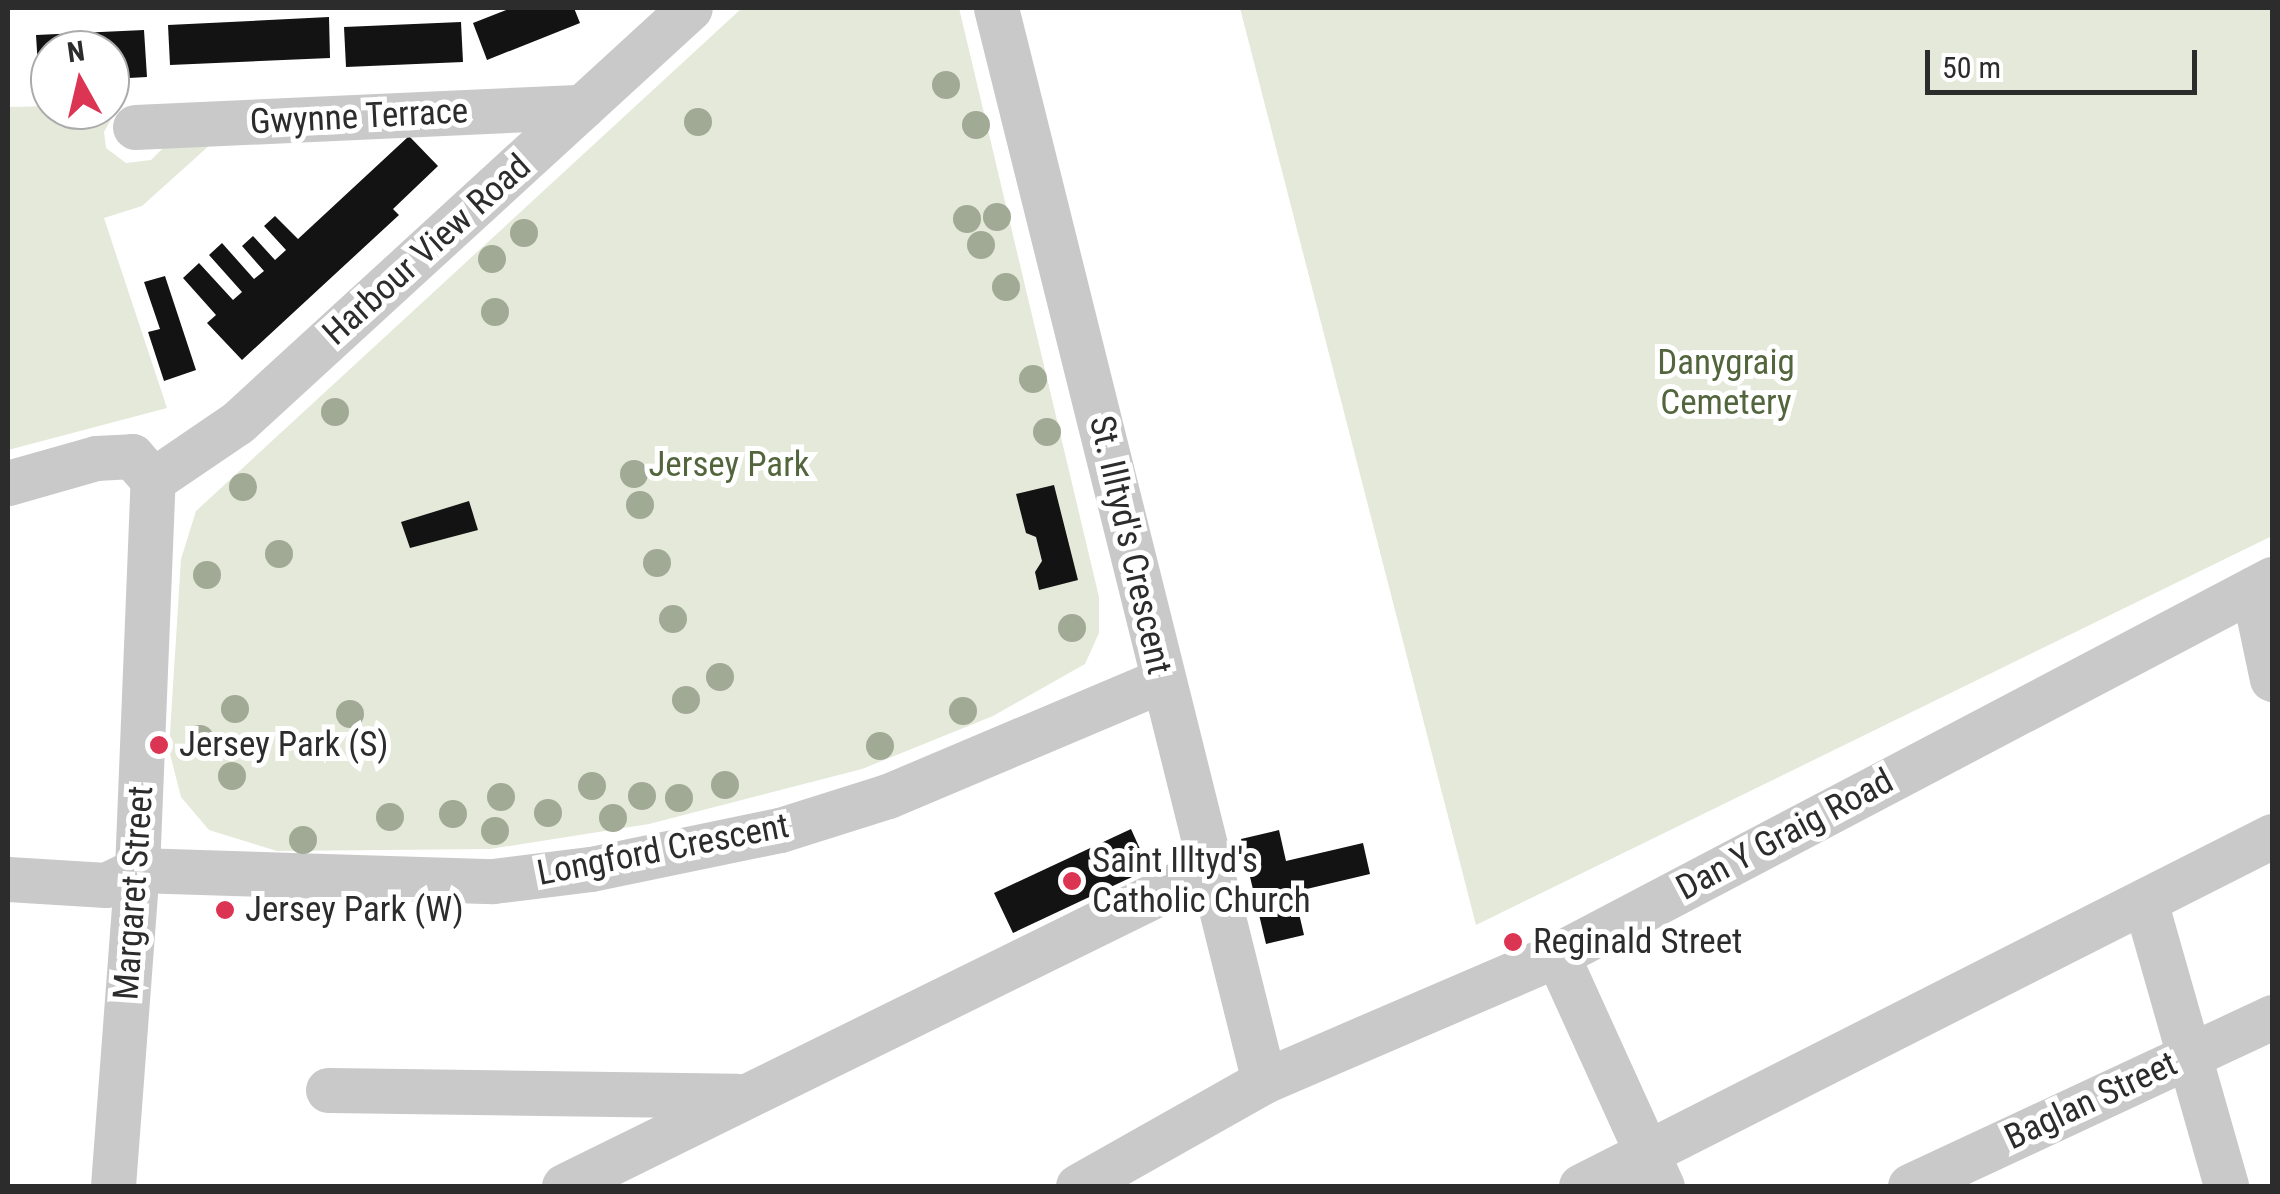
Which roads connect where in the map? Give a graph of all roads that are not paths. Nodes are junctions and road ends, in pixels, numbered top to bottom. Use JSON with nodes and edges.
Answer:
{"nodes":[{"id":1,"x":690,"y":8,"type":"edge"},
{"id":2,"x":996,"y":8,"type":"edge"},
{"id":3,"x":583,"y":107,"type":"junction"},
{"id":4,"x":136,"y":127,"type":"dead end"},
{"id":5,"x":154,"y":480,"type":"junction"},
{"id":6,"x":8,"y":483,"type":"edge"},
{"id":7,"x":2263,"y":584,"type":"edge"},
{"id":8,"x":2272,"y":678,"type":"edge"},
{"id":9,"x":1162,"y":680,"type":"junction"},
{"id":10,"x":2272,"y":836,"type":"edge"},
{"id":11,"x":1210,"y":868,"type":"junction"},
{"id":12,"x":137,"y":870,"type":"junction"},
{"id":13,"x":8,"y":879,"type":"edge"},
{"id":14,"x":2145,"y":901,"type":"junction"},
{"id":15,"x":1557,"y":956,"type":"junction"},
{"id":16,"x":2272,"y":1017,"type":"edge"},
{"id":17,"x":2189,"y":1056,"type":"junction"},
{"id":18,"x":1264,"y":1082,"type":"junction"},
{"id":19,"x":328,"y":1090,"type":"dead end"},
{"id":20,"x":742,"y":1096,"type":"junction"},
{"id":21,"x":1654,"y":1171,"type":"edge"},
{"id":22,"x":113,"y":1186,"type":"edge"},
{"id":23,"x":564,"y":1186,"type":"edge"},
{"id":24,"x":1078,"y":1186,"type":"edge"},
{"id":25,"x":1581,"y":1186,"type":"edge"},
{"id":26,"x":1910,"y":1186,"type":"edge"},
{"id":27,"x":2226,"y":1186,"type":"edge"}],
"edges":[{"from":1,"to":3,"type":"street","name":"Harbour View Road"},
{"from":2,"to":9,"type":"street","name":"St. Illtyd's Crescent"},
{"from":3,"to":4,"type":"street","name":"Gwynne Terrace"},
{"from":3,"to":5,"type":"street","name":"Harbour View Road"},
{"from":5,"to":6,"type":"street"},
{"from":5,"to":12,"type":"street","name":"Margaret Street"},
{"from":7,"to":8,"type":"street"},
{"from":7,"to":15,"type":"street","name":"Dan Y Graig Road"},
{"from":9,"to":11,"type":"street","name":"St. Illtyd's Crescent"},
{"from":9,"to":12,"type":"street","name":"Longford Crescent"},
{"from":10,"to":14,"type":"street"},
{"from":11,"to":18,"type":"street","name":"St. Illtyd's Crescent"},
{"from":11,"to":20,"type":"street"},
{"from":12,"to":13,"type":"street","name":"Longford Crescent"},
{"from":12,"to":22,"type":"street","name":"Margaret Street"},
{"from":14,"to":17,"type":"street"},
{"from":14,"to":21,"type":"street"},
{"from":15,"to":18,"type":"street","name":"Dan Y Graig Road"},
{"from":15,"to":21,"type":"street"},
{"from":16,"to":17,"type":"street","name":"Baglan Street"},
{"from":17,"to":26,"type":"street","name":"Baglan Street"},
{"from":17,"to":27,"type":"street"},
{"from":18,"to":24,"type":"street","name":"Dan Y Graig Road"},
{"from":19,"to":20,"type":"street"},
{"from":20,"to":23,"type":"street"},
{"from":21,"to":25,"type":"street"}]}
